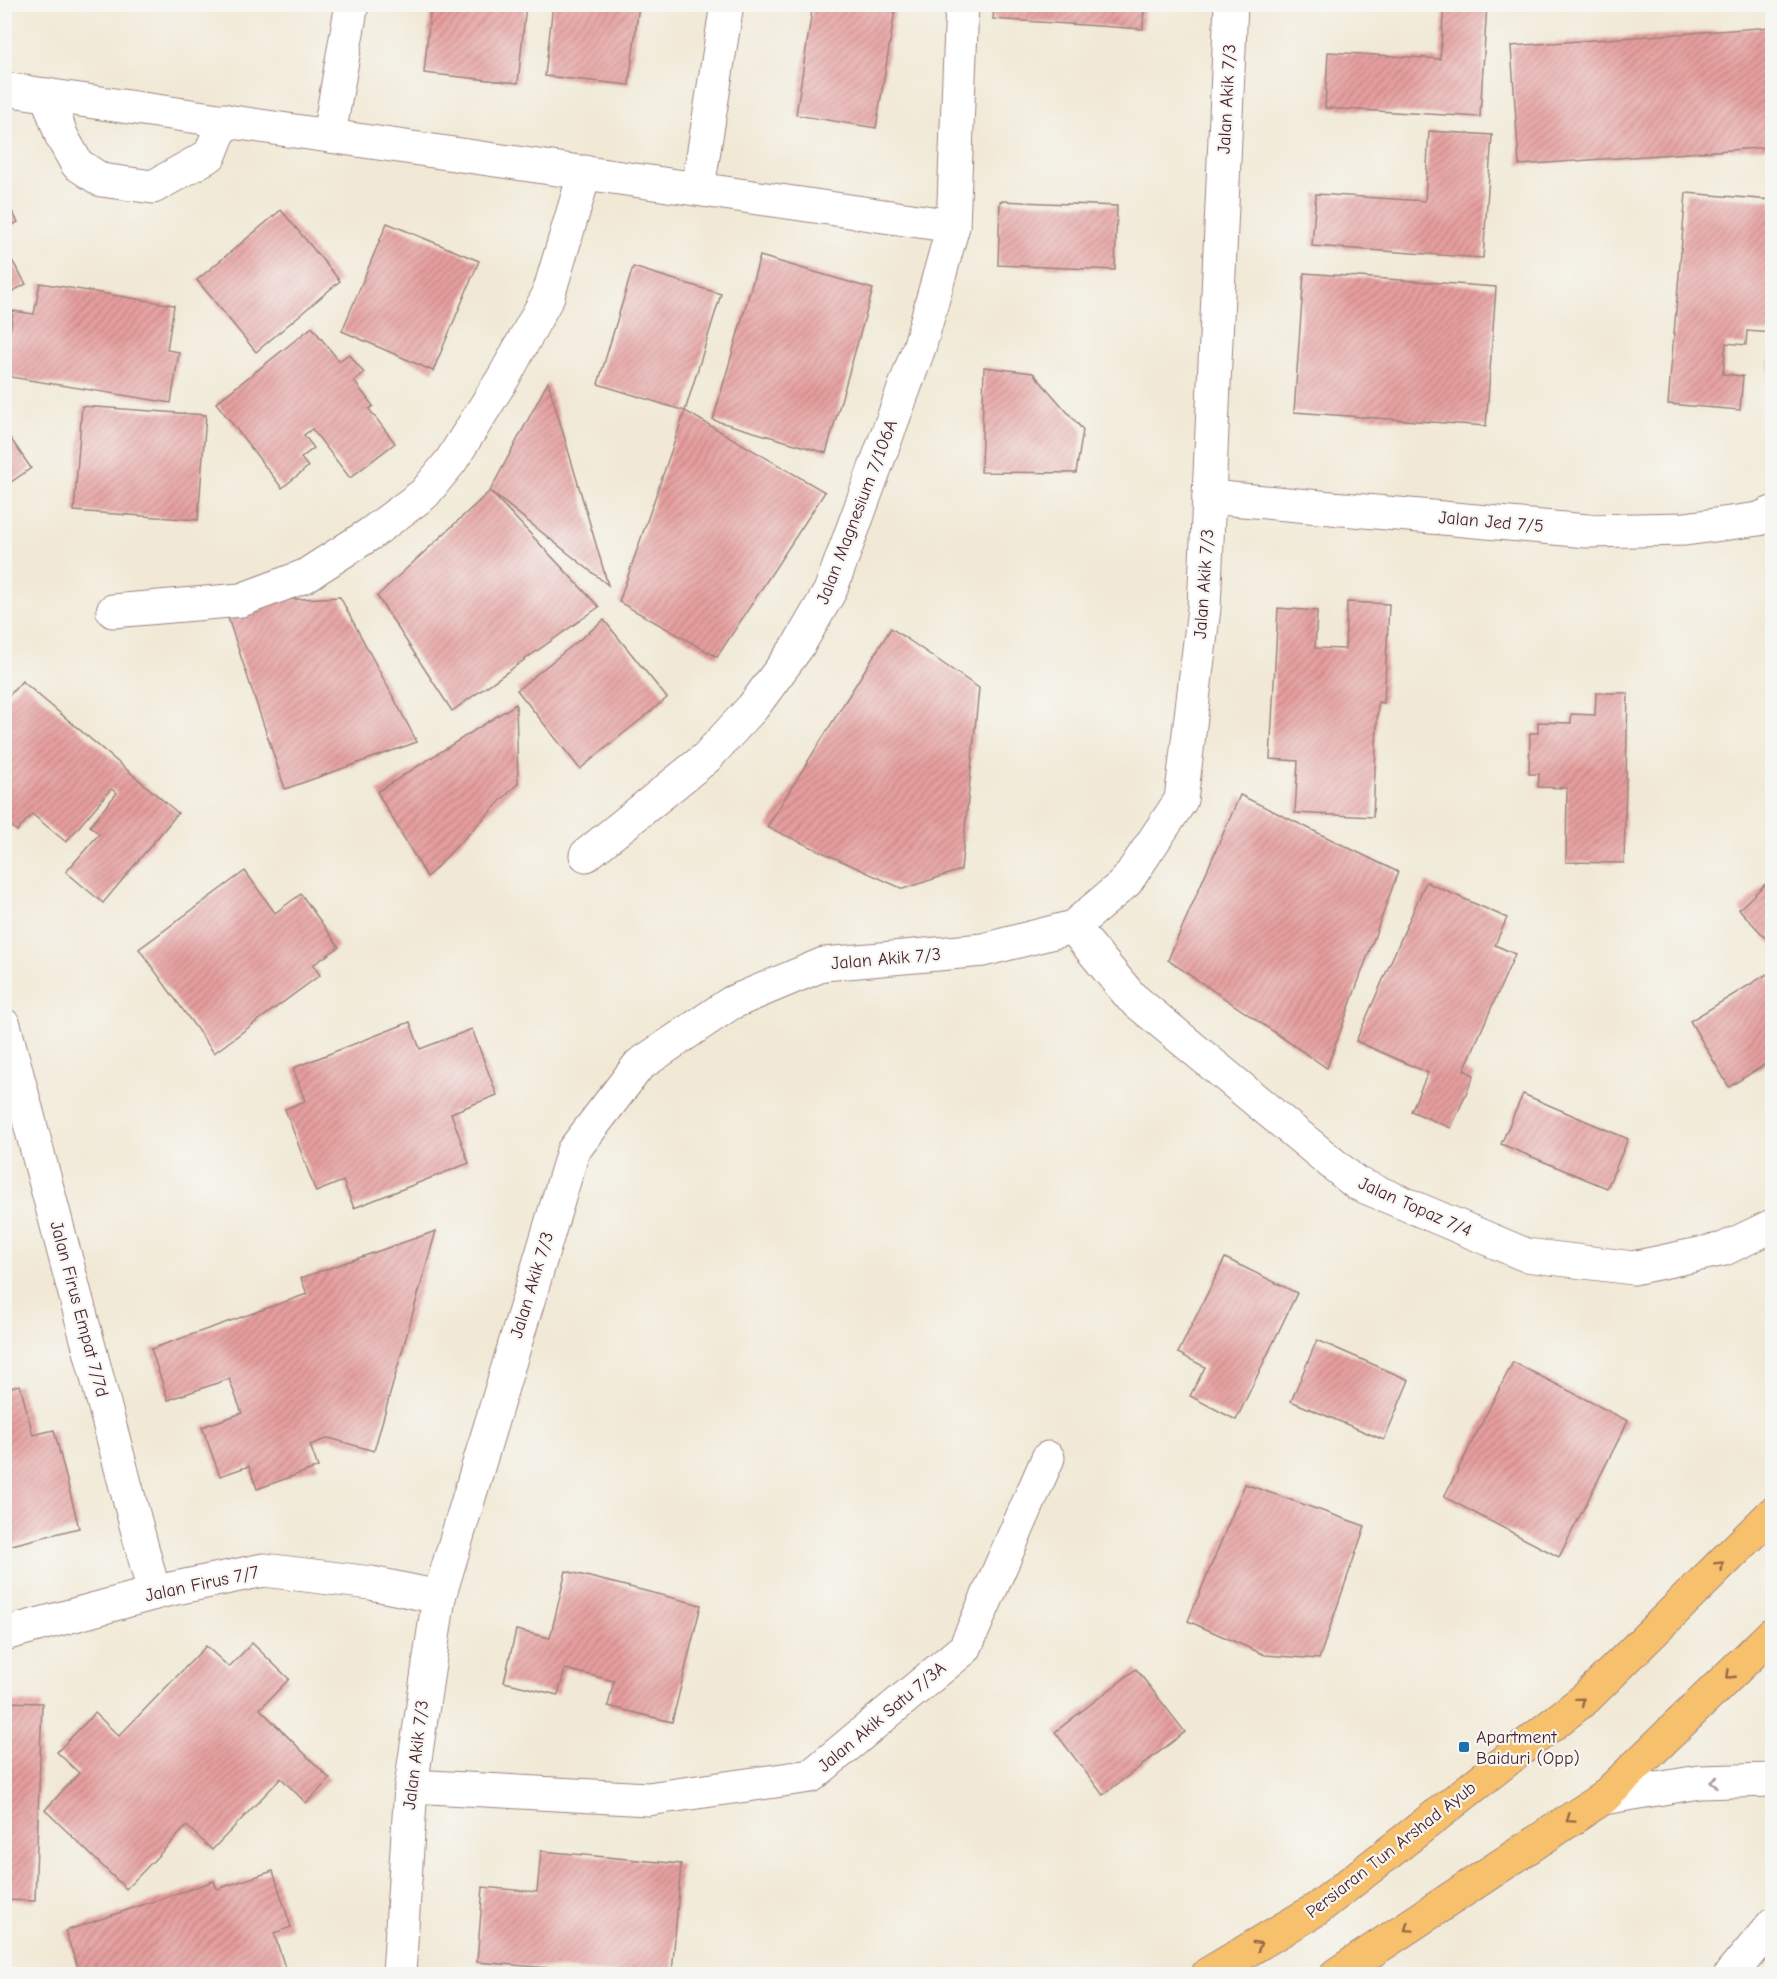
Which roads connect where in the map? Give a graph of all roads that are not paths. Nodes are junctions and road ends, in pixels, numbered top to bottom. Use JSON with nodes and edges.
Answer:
{"nodes":[{"id":1,"x":352,"y":4,"type":"edge"},
{"id":2,"x":727,"y":4,"type":"edge"},
{"id":3,"x":962,"y":4,"type":"edge"},
{"id":4,"x":1231,"y":4,"type":"edge"},
{"id":5,"x":4,"y":89,"type":"edge"},
{"id":6,"x":47,"y":95,"type":"junction"},
{"id":7,"x":225,"y":120,"type":"junction"},
{"id":8,"x":329,"y":135,"type":"junction"},
{"id":9,"x":585,"y":172,"type":"junction"},
{"id":10,"x":698,"y":188,"type":"junction"},
{"id":11,"x":953,"y":226,"type":"junction"},
{"id":12,"x":1209,"y":497,"type":"junction"},
{"id":13,"x":1773,"y":513,"type":"edge"},
{"id":14,"x":113,"y":611,"type":"dead end"},
{"id":15,"x":586,"y":855,"type":"dead end"},
{"id":16,"x":1073,"y":927,"type":"junction"},
{"id":17,"x":4,"y":1025,"type":"edge"},
{"id":18,"x":1773,"y":1226,"type":"edge"},
{"id":19,"x":1048,"y":1458,"type":"dead end"},
{"id":20,"x":1773,"y":1514,"type":"edge"},
{"id":21,"x":154,"y":1593,"type":"junction"},
{"id":22,"x":438,"y":1597,"type":"junction"},
{"id":23,"x":4,"y":1634,"type":"edge"},
{"id":24,"x":1773,"y":1634,"type":"edge"},
{"id":25,"x":1773,"y":1780,"type":"edge"},
{"id":26,"x":411,"y":1786,"type":"junction"},
{"id":27,"x":1603,"y":1798,"type":"junction"},
{"id":28,"x":1773,"y":1925,"type":"edge"},
{"id":29,"x":399,"y":1974,"type":"edge"},
{"id":30,"x":1208,"y":1974,"type":"edge"},
{"id":31,"x":1337,"y":1974,"type":"edge"},
{"id":32,"x":1731,"y":1974,"type":"edge"}],
"edges":[{"from":1,"to":8,"type":"street"},
{"from":2,"to":10,"type":"street"},
{"from":3,"to":11,"type":"street","name":"Jalan Magnesium 7/106A"},
{"from":4,"to":12,"type":"street","name":"Jalan Akik 7/3"},
{"from":5,"to":6,"type":"street"},
{"from":6,"to":7,"type":"street"},
{"from":6,"to":7,"type":"street"},
{"from":7,"to":8,"type":"street"},
{"from":8,"to":9,"type":"street"},
{"from":9,"to":10,"type":"street"},
{"from":9,"to":14,"type":"street"},
{"from":10,"to":11,"type":"street"},
{"from":11,"to":15,"type":"street","name":"Jalan Magnesium 7/106A"},
{"from":12,"to":13,"type":"street","name":"Jalan Jed 7/5"},
{"from":12,"to":16,"type":"street","name":"Jalan Akik 7/3"},
{"from":16,"to":18,"type":"street","name":"Jalan Topaz 7/4"},
{"from":16,"to":22,"type":"street","name":"Jalan Akik 7/3"},
{"from":17,"to":21,"type":"street","name":"Jalan Firus Empat 7/7d"},
{"from":19,"to":26,"type":"street","name":"Jalan Akik Satu 7/3A"},
{"from":30,"to":20,"type":"main road","name":"Persiaran Tun Arshad Ayub","one_way":true},
{"from":21,"to":22,"type":"street","name":"Jalan Firus 7/7"},
{"from":21,"to":23,"type":"street","name":"Jalan Firus 7/7"},
{"from":22,"to":26,"type":"street","name":"Jalan Akik 7/3"},
{"from":24,"to":27,"type":"main road","one_way":true},
{"from":25,"to":27,"type":"street","one_way":true},
{"from":26,"to":29,"type":"street","name":"Jalan Akik 7/3"},
{"from":27,"to":31,"type":"main road","one_way":true},
{"from":28,"to":32,"type":"street"}]}
